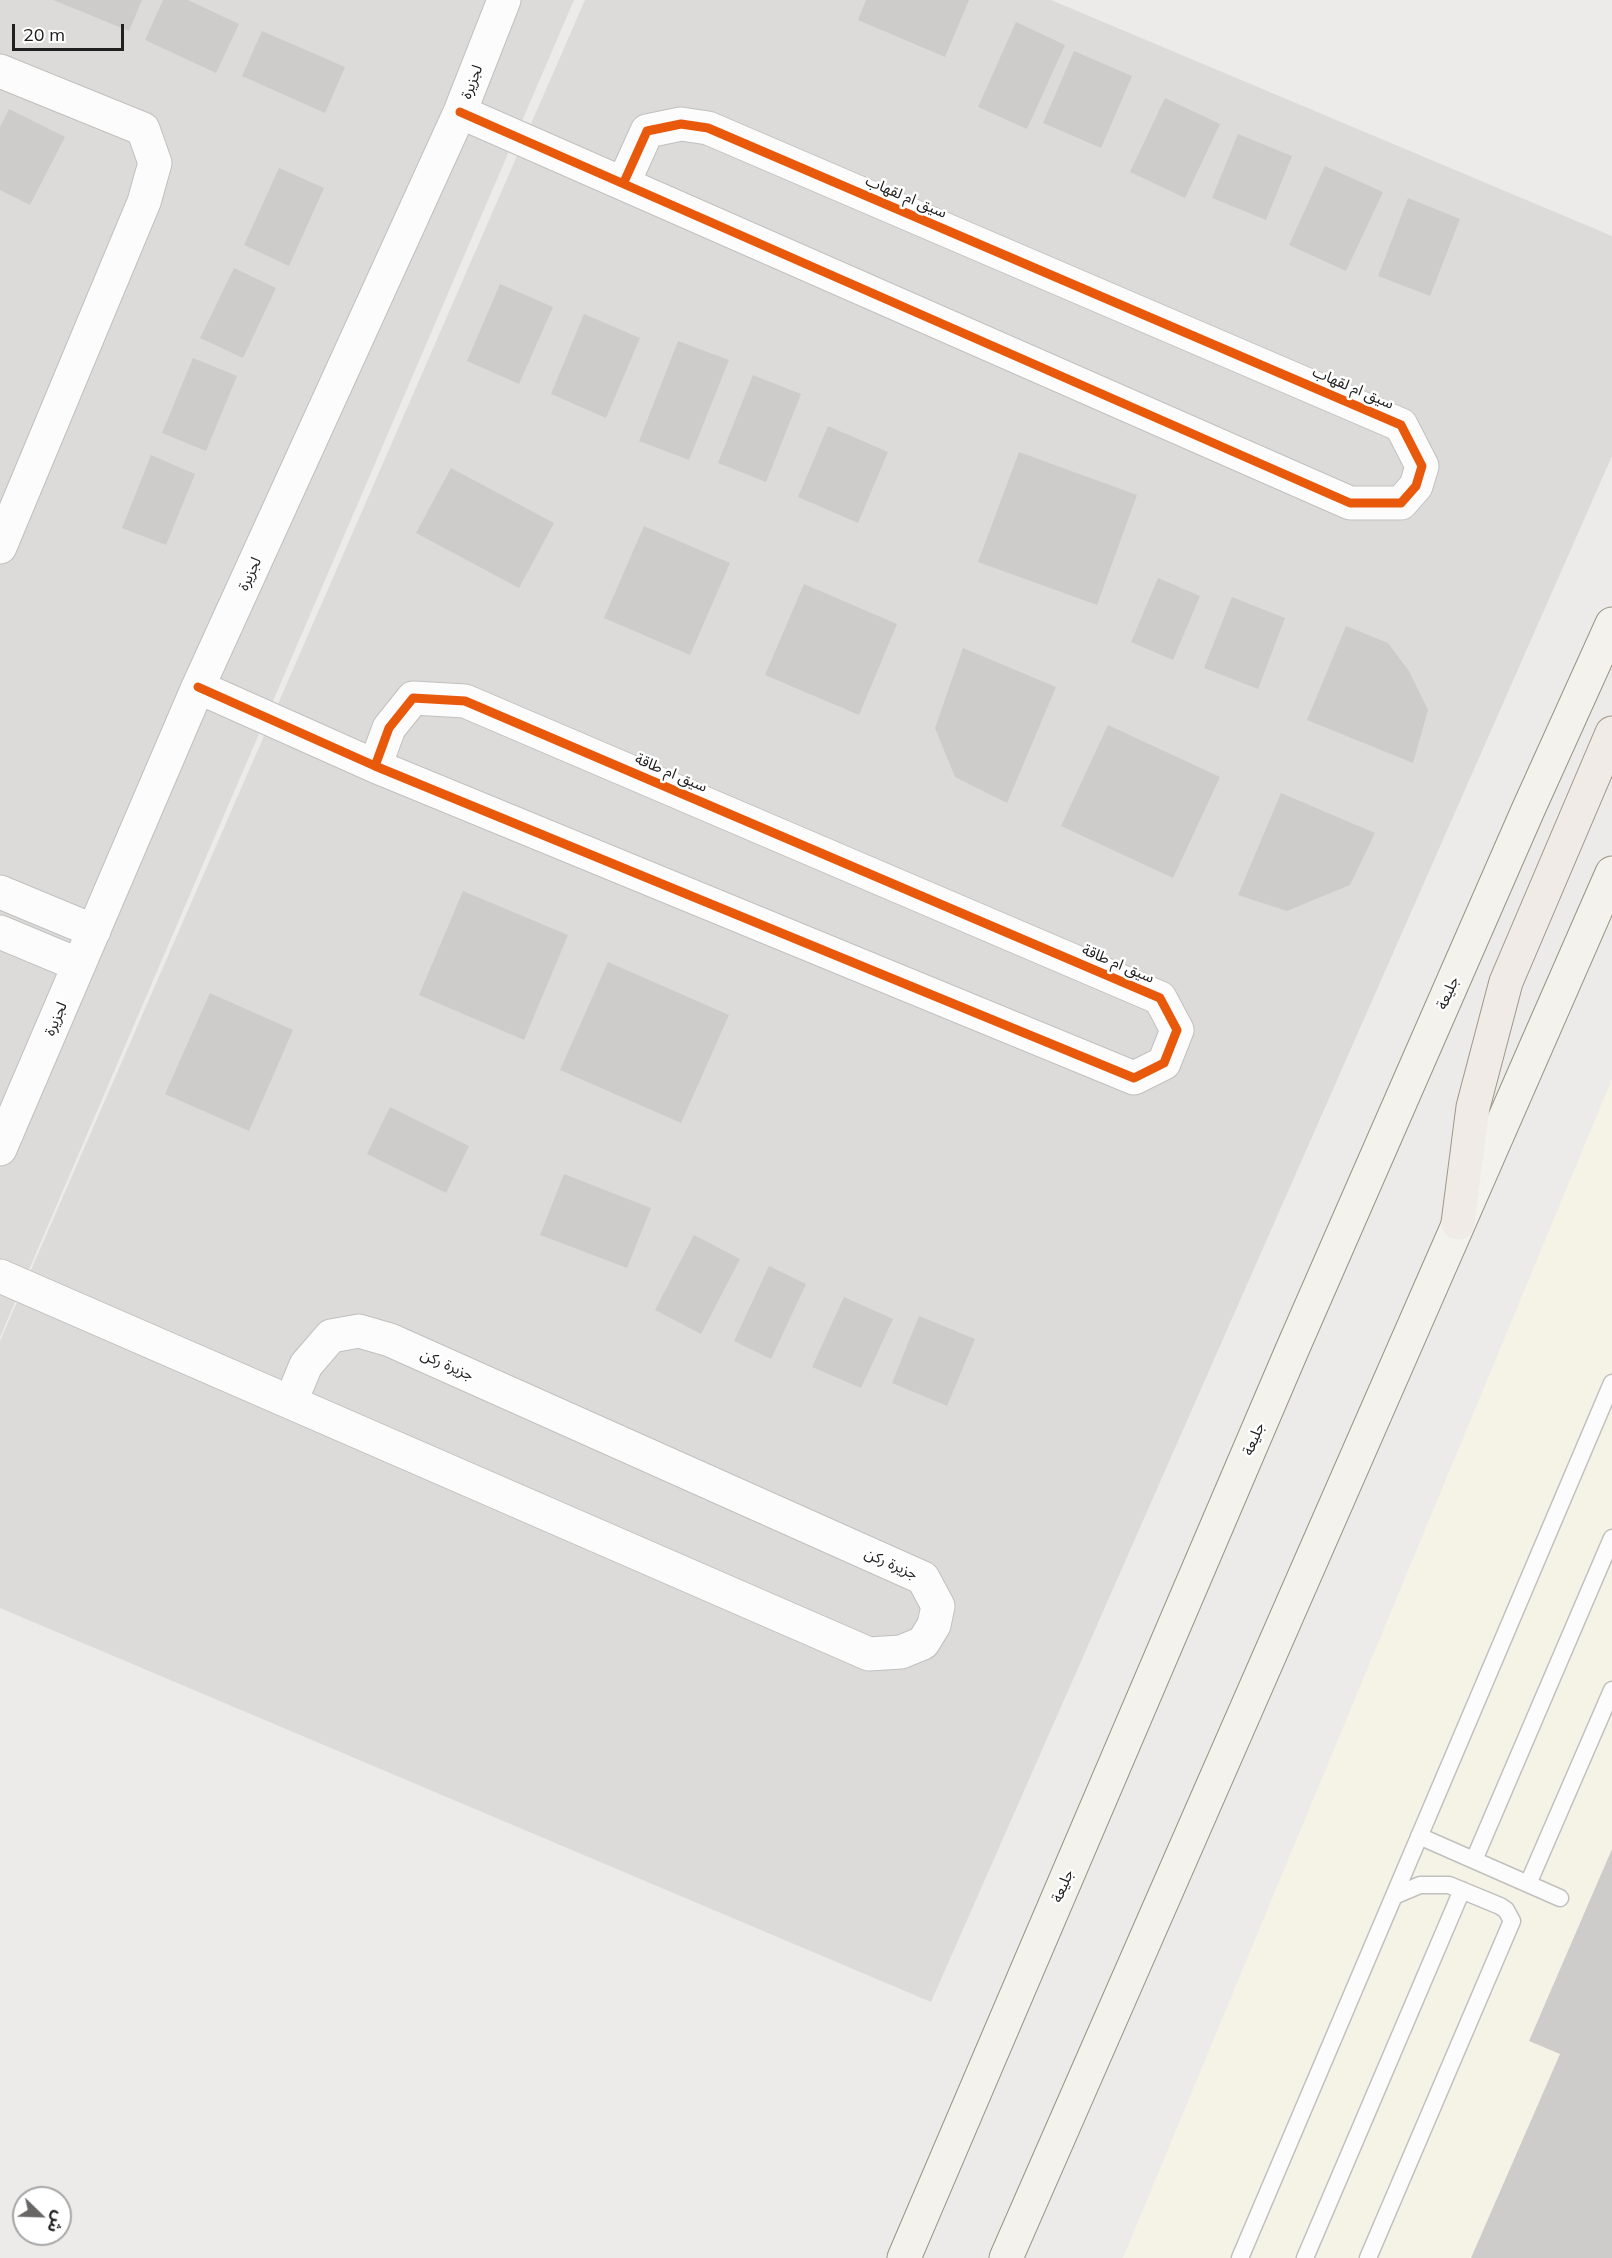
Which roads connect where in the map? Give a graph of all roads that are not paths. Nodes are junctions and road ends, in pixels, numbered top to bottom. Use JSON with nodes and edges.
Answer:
{"nodes":[{"id":1,"x":504,"y":0,"type":"edge"},
{"id":2,"x":0,"y":71,"type":"edge"},
{"id":3,"x":460,"y":112,"type":"junction"},
{"id":4,"x":624,"y":182,"type":"junction"},
{"id":5,"x":0,"y":547,"type":"edge"},
{"id":6,"x":1612,"y":624,"type":"edge"},
{"id":7,"x":198,"y":687,"type":"junction"},
{"id":8,"x":1612,"y":733,"type":"edge"},
{"id":9,"x":375,"y":766,"type":"junction"},
{"id":10,"x":1612,"y":873,"type":"edge"},
{"id":11,"x":0,"y":892,"type":"edge"},
{"id":12,"x":94,"y":931,"type":"junction"},
{"id":13,"x":0,"y":933,"type":"edge"},
{"id":14,"x":79,"y":965,"type":"junction"},
{"id":15,"x":0,"y":1149,"type":"edge"},
{"id":16,"x":1458,"y":1223,"type":"junction"},
{"id":17,"x":0,"y":1276,"type":"edge"},
{"id":18,"x":1611,"y":1386,"type":"edge"},
{"id":19,"x":291,"y":1401,"type":"junction"},
{"id":20,"x":1612,"y":1538,"type":"edge"},
{"id":21,"x":1612,"y":1690,"type":"edge"},
{"id":22,"x":1419,"y":1836,"type":"junction"},
{"id":23,"x":1474,"y":1860,"type":"junction"},
{"id":24,"x":1528,"y":1884,"type":"junction"},
{"id":25,"x":1462,"y":1890,"type":"junction"},
{"id":26,"x":1394,"y":1896,"type":"junction"},
{"id":27,"x":1560,"y":1898,"type":"dead end"},
{"id":28,"x":904,"y":2258,"type":"edge"},
{"id":29,"x":1006,"y":2258,"type":"edge"},
{"id":30,"x":1240,"y":2258,"type":"edge"},
{"id":31,"x":1305,"y":2258,"type":"edge"},
{"id":32,"x":1368,"y":2258,"type":"edge"}],
"edges":[{"from":1,"to":3,"type":"street","name":"لجزيرة"},
{"from":2,"to":5,"type":"street"},
{"from":3,"to":4,"type":"street","name":"سيق ام لقهاب"},
{"from":3,"to":7,"type":"street","name":"لجزيرة"},
{"from":4,"to":4,"type":"street","name":"سيق ام لقهاب"},
{"from":6,"to":28,"type":"main road","name":"جليعة"},
{"from":7,"to":9,"type":"street","name":"سيق ام طاقة"},
{"from":7,"to":12,"type":"street","name":"لجزيرة"},
{"from":8,"to":16,"type":"main road"},
{"from":9,"to":9,"type":"street","name":"سيق ام طاقة"},
{"from":10,"to":16,"type":"main road"},
{"from":11,"to":12,"type":"street"},
{"from":12,"to":14,"type":"street","name":"لجزيرة"},
{"from":13,"to":14,"type":"street"},
{"from":14,"to":15,"type":"street","name":"لجزيرة"},
{"from":16,"to":29,"type":"main road"},
{"from":17,"to":19,"type":"street","name":"جزيرة ركن"},
{"from":18,"to":22,"type":"lane"},
{"from":19,"to":19,"type":"street","name":"جزيرة ركن"},
{"from":20,"to":23,"type":"lane"},
{"from":21,"to":24,"type":"lane"},
{"from":22,"to":23,"type":"lane"},
{"from":22,"to":26,"type":"lane"},
{"from":23,"to":24,"type":"lane"},
{"from":24,"to":27,"type":"lane"},
{"from":25,"to":26,"type":"lane"},
{"from":25,"to":31,"type":"lane"},
{"from":25,"to":32,"type":"lane"},
{"from":26,"to":30,"type":"lane"}]}
